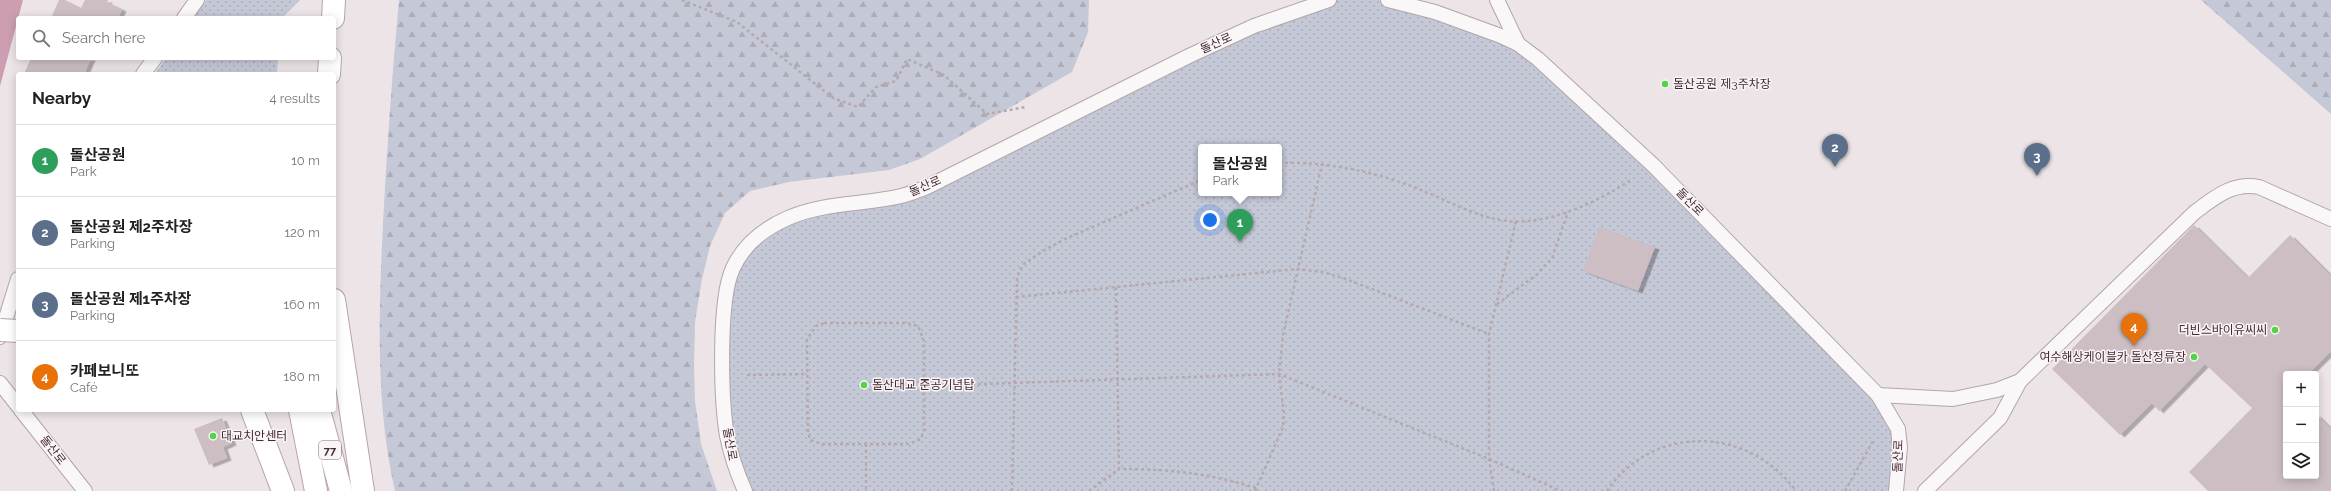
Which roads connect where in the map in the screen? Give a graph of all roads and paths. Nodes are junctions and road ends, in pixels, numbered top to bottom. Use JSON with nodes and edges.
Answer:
{"nodes":[{"id":1,"x":197,"y":0,"type":"edge"},
{"id":2,"x":334,"y":0,"type":"edge"},
{"id":3,"x":682,"y":0,"type":"edge"},
{"id":4,"x":1329,"y":0,"type":"edge"},
{"id":5,"x":1388,"y":0,"type":"edge"},
{"id":6,"x":1497,"y":0,"type":"edge"},
{"id":7,"x":185,"y":16,"type":"edge"},
{"id":8,"x":333,"y":16,"type":"edge"},
{"id":9,"x":1518,"y":44,"type":"junction"},
{"id":10,"x":154,"y":60,"type":"edge"},
{"id":11,"x":330,"y":60,"type":"edge"},
{"id":12,"x":144,"y":72,"type":"edge"},
{"id":13,"x":329,"y":72,"type":"edge"},
{"id":14,"x":1032,"y":106,"type":"dead end"},
{"id":15,"x":1282,"y":163,"type":"edge"},
{"id":16,"x":1322,"y":164,"type":"junction"},
{"id":17,"x":1654,"y":166,"type":"junction"},
{"id":18,"x":1198,"y":181,"type":"edge"},
{"id":19,"x":1568,"y":212,"type":"junction"},
{"id":20,"x":2331,"y":219,"type":"edge"},
{"id":21,"x":1516,"y":220,"type":"junction"},
{"id":22,"x":1297,"y":269,"type":"junction"},
{"id":23,"x":16,"y":286,"type":"edge"},
{"id":24,"x":1116,"y":287,"type":"junction"},
{"id":25,"x":1016,"y":297,"type":"junction"},
{"id":26,"x":1497,"y":304,"type":"junction"},
{"id":27,"x":336,"y":313,"type":"edge"},
{"id":28,"x":0,"y":330,"type":"edge"},
{"id":29,"x":16,"y":331,"type":"edge"},
{"id":30,"x":1490,"y":334,"type":"junction"},
{"id":31,"x":0,"y":338,"type":"edge"},
{"id":32,"x":807,"y":374,"type":"junction"},
{"id":33,"x":1279,"y":374,"type":"junction"},
{"id":34,"x":755,"y":375,"type":"dead end"},
{"id":35,"x":1116,"y":379,"type":"junction"},
{"id":36,"x":2020,"y":381,"type":"junction"},
{"id":37,"x":0,"y":383,"type":"edge"},
{"id":38,"x":1014,"y":383,"type":"junction"},
{"id":39,"x":924,"y":386,"type":"junction"},
{"id":40,"x":1878,"y":395,"type":"junction"},
{"id":41,"x":16,"y":403,"type":"edge"},
{"id":42,"x":23,"y":412,"type":"edge"},
{"id":43,"x":253,"y":412,"type":"edge"},
{"id":44,"x":300,"y":412,"type":"edge"},
{"id":45,"x":320,"y":412,"type":"edge"},
{"id":46,"x":1889,"y":412,"type":"junction"},
{"id":47,"x":866,"y":444,"type":"junction"},
{"id":48,"x":1489,"y":459,"type":"junction"},
{"id":49,"x":1119,"y":469,"type":"junction"},
{"id":50,"x":1255,"y":490,"type":"edge"},
{"id":51,"x":85,"y":491,"type":"edge"},
{"id":52,"x":283,"y":491,"type":"edge"},
{"id":53,"x":316,"y":491,"type":"edge"},
{"id":54,"x":341,"y":491,"type":"edge"},
{"id":55,"x":363,"y":491,"type":"edge"},
{"id":56,"x":745,"y":491,"type":"edge"},
{"id":57,"x":866,"y":491,"type":"edge"},
{"id":58,"x":1012,"y":491,"type":"edge"},
{"id":59,"x":1089,"y":491,"type":"edge"},
{"id":60,"x":1494,"y":491,"type":"edge"},
{"id":61,"x":1561,"y":491,"type":"edge"},
{"id":62,"x":1607,"y":491,"type":"edge"},
{"id":63,"x":1796,"y":491,"type":"edge"},
{"id":64,"x":1844,"y":491,"type":"edge"},
{"id":65,"x":1896,"y":491,"type":"edge"},
{"id":66,"x":1925,"y":491,"type":"edge"}],
"edges":[{"from":1,"to":7,"type":"lane"},
{"from":2,"to":8,"type":"main road"},
{"from":3,"to":14,"type":"path"},
{"from":4,"to":56,"type":"lane","name":"돌산로"},
{"from":5,"to":9,"type":"lane","name":"돌산로"},
{"from":6,"to":9,"type":"lane"},
{"from":9,"to":17,"type":"lane","name":"돌산로"},
{"from":10,"to":12,"type":"lane"},
{"from":11,"to":13,"type":"main road"},
{"from":15,"to":16,"type":"path"},
{"from":16,"to":21,"type":"path"},
{"from":16,"to":22,"type":"path"},
{"from":17,"to":19,"type":"path"},
{"from":17,"to":40,"type":"lane","name":"돌산로"},
{"from":18,"to":25,"type":"path"},
{"from":19,"to":21,"type":"path"},
{"from":19,"to":26,"type":"path"},
{"from":20,"to":36,"type":"lane"},
{"from":21,"to":26,"type":"path"},
{"from":22,"to":24,"type":"path"},
{"from":22,"to":30,"type":"path"},
{"from":22,"to":33,"type":"path"},
{"from":23,"to":31,"type":"lane"},
{"from":24,"to":25,"type":"path"},
{"from":24,"to":35,"type":"path"},
{"from":25,"to":38,"type":"path"},
{"from":26,"to":30,"type":"path"},
{"from":27,"to":55,"type":"main road"},
{"from":28,"to":29,"type":"main road","bridge":true},
{"from":30,"to":48,"type":"path"},
{"from":32,"to":34,"type":"path"},
{"from":32,"to":39,"type":"path"},
{"from":32,"to":47,"type":"path"},
{"from":33,"to":35,"type":"path"},
{"from":33,"to":48,"type":"path"},
{"from":33,"to":50,"type":"path"},
{"from":35,"to":38,"type":"path"},
{"from":35,"to":49,"type":"path"},
{"from":36,"to":40,"type":"lane"},
{"from":36,"to":66,"type":"lane"},
{"from":37,"to":41,"type":"lane"},
{"from":38,"to":39,"type":"path"},
{"from":38,"to":58,"type":"path"},
{"from":39,"to":47,"type":"path"},
{"from":40,"to":46,"type":"lane","name":"돌산로"},
{"from":42,"to":51,"type":"lane","name":"돌산로"},
{"from":43,"to":52,"type":"main road"},
{"from":44,"to":53,"type":"main road","number":"77"},
{"from":45,"to":54,"type":"main road","number":"77"},
{"from":46,"to":64,"type":"path"},
{"from":46,"to":65,"type":"lane","name":"돌산로"},
{"from":47,"to":57,"type":"path"},
{"from":48,"to":60,"type":"path"},
{"from":48,"to":61,"type":"path"},
{"from":49,"to":50,"type":"path"},
{"from":49,"to":59,"type":"path"},
{"from":62,"to":63,"type":"path"}]}
